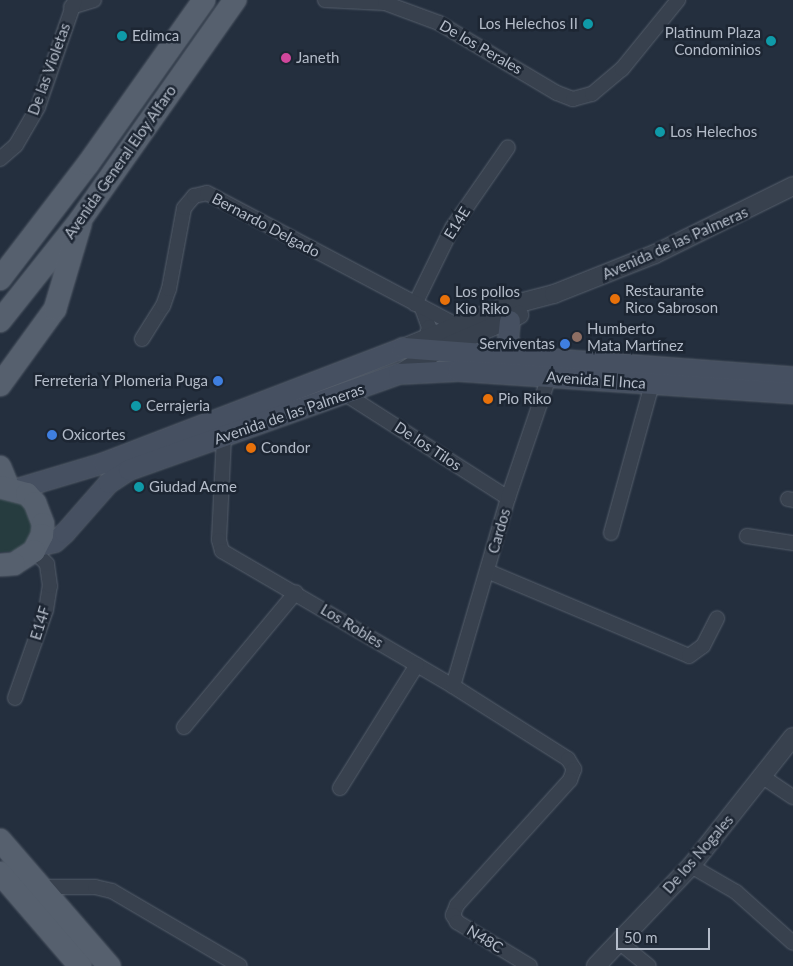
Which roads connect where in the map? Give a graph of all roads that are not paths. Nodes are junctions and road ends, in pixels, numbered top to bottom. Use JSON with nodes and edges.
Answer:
{"nodes":[{"id":1,"x":94,"y":0,"type":"edge"},
{"id":2,"x":204,"y":0,"type":"edge"},
{"id":3,"x":236,"y":0,"type":"edge"},
{"id":4,"x":325,"y":0,"type":"edge"},
{"id":5,"x":678,"y":0,"type":"edge"},
{"id":6,"x":386,"y":2,"type":"edge"},
{"id":7,"x":73,"y":4,"type":"edge"},
{"id":8,"x":508,"y":147,"type":"dead end"},
{"id":9,"x":0,"y":159,"type":"edge"},
{"id":10,"x":793,"y":186,"type":"edge"},
{"id":11,"x":81,"y":219,"type":"junction"},
{"id":12,"x":0,"y":279,"type":"edge"},
{"id":13,"x":554,"y":294,"type":"junction"},
{"id":14,"x":418,"y":306,"type":"junction"},
{"id":15,"x":510,"y":321,"type":"junction"},
{"id":16,"x":0,"y":322,"type":"edge"},
{"id":17,"x":456,"y":326,"type":"junction"},
{"id":18,"x":142,"y":339,"type":"dead end"},
{"id":19,"x":431,"y":345,"type":"junction"},
{"id":20,"x":403,"y":348,"type":"joint"},
{"id":21,"x":520,"y":359,"type":"junction"},
{"id":22,"x":400,"y":374,"type":"junction"},
{"id":23,"x":549,"y":377,"type":"junction"},
{"id":24,"x":793,"y":377,"type":"edge"},
{"id":25,"x":652,"y":384,"type":"junction"},
{"id":26,"x":0,"y":385,"type":"edge"},
{"id":27,"x":793,"y":393,"type":"edge"},
{"id":28,"x":347,"y":395,"type":"junction"},
{"id":29,"x":224,"y":437,"type":"junction"},
{"id":30,"x":6,"y":482,"type":"edge"},
{"id":31,"x":508,"y":498,"type":"junction"},
{"id":32,"x":611,"y":533,"type":"dead end"},
{"id":33,"x":747,"y":536,"type":"dead end"},
{"id":34,"x":793,"y":543,"type":"edge"},
{"id":35,"x":36,"y":549,"type":"junction"},
{"id":36,"x":0,"y":565,"type":"edge"},
{"id":37,"x":486,"y":572,"type":"junction"},
{"id":38,"x":296,"y":592,"type":"junction"},
{"id":39,"x":717,"y":618,"type":"dead end"},
{"id":40,"x":417,"y":664,"type":"junction"},
{"id":41,"x":453,"y":686,"type":"junction"},
{"id":42,"x":16,"y":698,"type":"dead end"},
{"id":43,"x":184,"y":727,"type":"dead end"},
{"id":44,"x":793,"y":737,"type":"edge"},
{"id":45,"x":763,"y":777,"type":"junction"},
{"id":46,"x":340,"y":788,"type":"dead end"},
{"id":47,"x":793,"y":798,"type":"edge"},
{"id":48,"x":0,"y":840,"type":"edge"},
{"id":49,"x":691,"y":866,"type":"junction"},
{"id":50,"x":0,"y":873,"type":"edge"},
{"id":51,"x":40,"y":887,"type":"junction"},
{"id":52,"x":457,"y":905,"type":"joint"},
{"id":53,"x":619,"y":942,"type":"junction"},
{"id":54,"x":793,"y":943,"type":"edge"},
{"id":55,"x":80,"y":966,"type":"edge"},
{"id":56,"x":109,"y":966,"type":"edge"},
{"id":57,"x":240,"y":966,"type":"edge"},
{"id":58,"x":530,"y":966,"type":"edge"},
{"id":59,"x":596,"y":966,"type":"edge"},
{"id":60,"x":649,"y":966,"type":"edge"}],
"edges":[{"from":1,"to":7,"type":"street"},
{"from":2,"to":12,"type":"main road","name":"Avenida General Eloy Alfaro"},
{"from":3,"to":11,"type":"main road","name":"Avenida General Eloy Alfaro"},
{"from":4,"to":6,"type":"street","name":"De los Perales"},
{"from":5,"to":6,"type":"street","name":"De los Perales"},
{"from":7,"to":9,"type":"street","name":"De las Violetas"},
{"from":8,"to":14,"type":"street","name":"E14E"},
{"from":10,"to":13,"type":"street","name":"Avenida de las Palmeras"},
{"from":11,"to":16,"type":"main road","name":"Avenida General Eloy Alfaro"},
{"from":11,"to":26,"type":"main road"},
{"from":13,"to":15,"type":"street","name":"Avenida de las Palmeras"},
{"from":13,"to":17,"type":"street","name":"Avenida de las Palmeras"},
{"from":14,"to":17,"type":"street","name":"Bernardo Delgado"},
{"from":14,"to":18,"type":"street","name":"Bernardo Delgado"},
{"from":14,"to":19,"type":"street"},
{"from":15,"to":19,"type":"street","name":"Avenida de las Palmeras"},
{"from":15,"to":21,"type":"main road"},
{"from":17,"to":19,"type":"street","name":"Avenida de las Palmeras"},
{"from":19,"to":20,"type":"main road","name":"Avenida El Inca"},
{"from":19,"to":21,"type":"main road","name":"Avenida El Inca"},
{"from":19,"to":22,"type":"street","name":"Avenida de las Palmeras"},
{"from":20,"to":30,"type":"main road","name":"Avenida de las Palmeras"},
{"from":21,"to":24,"type":"main road","name":"Avenida El Inca"},
{"from":22,"to":23,"type":"main road","name":"Avenida El Inca"},
{"from":22,"to":28,"type":"main road","name":"Avenida de las Palmeras"},
{"from":23,"to":25,"type":"main road","name":"Avenida El Inca"},
{"from":23,"to":31,"type":"street","name":"Cardos"},
{"from":25,"to":27,"type":"main road","name":"Avenida El Inca"},
{"from":25,"to":32,"type":"street"},
{"from":28,"to":29,"type":"main road","name":"Avenida de las Palmeras"},
{"from":28,"to":31,"type":"street","name":"De los Tilos"},
{"from":29,"to":35,"type":"main road","name":"Avenida de las Palmeras"},
{"from":29,"to":38,"type":"street","name":"Los Robles"},
{"from":30,"to":35,"type":"main road","name":"Avenida de las Palmeras"},
{"from":31,"to":37,"type":"street","name":"Cardos"},
{"from":33,"to":34,"type":"street"},
{"from":35,"to":36,"type":"main road","name":"Avenida de las Palmeras"},
{"from":35,"to":42,"type":"street","name":"E14F"},
{"from":37,"to":39,"type":"street"},
{"from":37,"to":41,"type":"street","name":"Cardos"},
{"from":38,"to":40,"type":"street","name":"Los Robles"},
{"from":38,"to":43,"type":"street"},
{"from":40,"to":41,"type":"street","name":"Los Robles"},
{"from":40,"to":46,"type":"street"},
{"from":41,"to":52,"type":"street","name":"Los Robles"},
{"from":44,"to":45,"type":"street","name":"De los Nogales"},
{"from":45,"to":47,"type":"street"},
{"from":45,"to":49,"type":"street","name":"De los Nogales"},
{"from":48,"to":51,"type":"main road"},
{"from":49,"to":53,"type":"street","name":"De los Nogales"},
{"from":49,"to":54,"type":"street"},
{"from":50,"to":55,"type":"main road"},
{"from":51,"to":56,"type":"main road"},
{"from":51,"to":57,"type":"street"},
{"from":52,"to":58,"type":"street","name":"N48C"},
{"from":53,"to":59,"type":"street","name":"De los Nogales"},
{"from":53,"to":60,"type":"street"}]}
